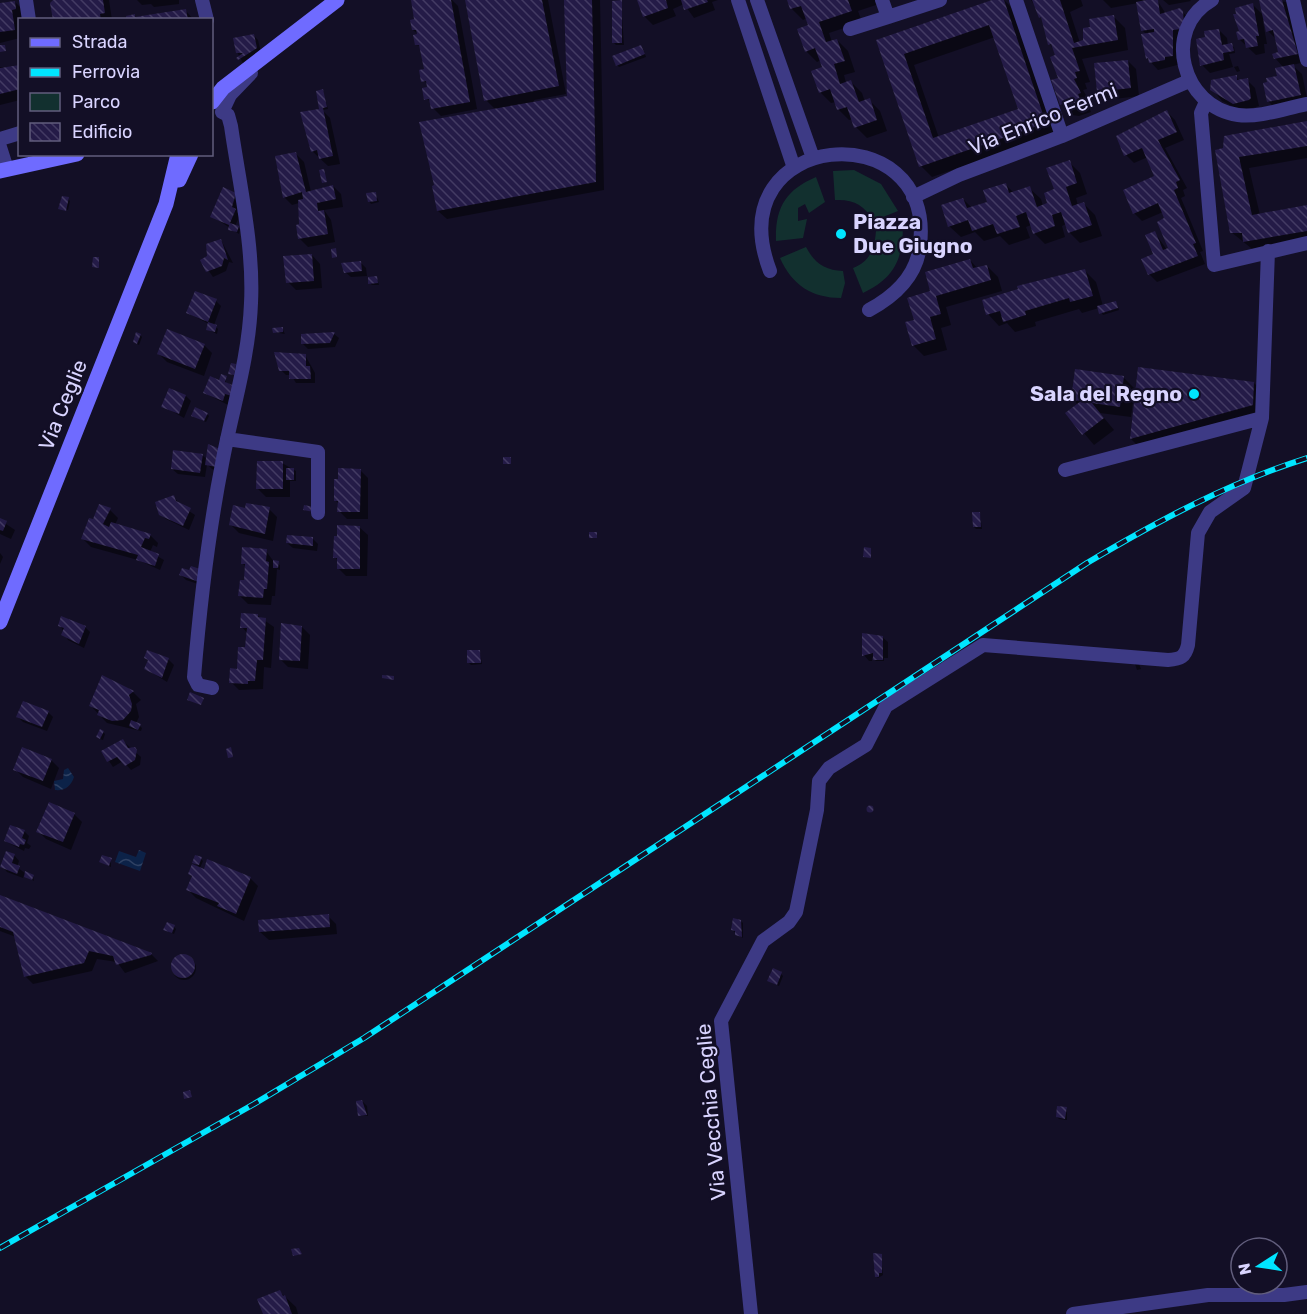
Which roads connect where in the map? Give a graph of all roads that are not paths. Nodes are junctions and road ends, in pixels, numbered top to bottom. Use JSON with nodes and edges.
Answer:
{"nodes":[{"id":1,"x":26,"y":0,"type":"edge"},
{"id":2,"x":202,"y":0,"type":"edge"},
{"id":3,"x":322,"y":0,"type":"edge"},
{"id":4,"x":337,"y":0,"type":"edge"},
{"id":5,"x":738,"y":0,"type":"edge"},
{"id":6,"x":758,"y":0,"type":"edge"},
{"id":7,"x":882,"y":0,"type":"edge"},
{"id":8,"x":940,"y":0,"type":"edge"},
{"id":9,"x":1016,"y":0,"type":"edge"},
{"id":10,"x":1212,"y":0,"type":"edge"},
{"id":11,"x":1293,"y":0,"type":"edge"},
{"id":12,"x":888,"y":16,"type":"junction"},
{"id":13,"x":29,"y":18,"type":"edge"},
{"id":14,"x":206,"y":18,"type":"edge"},
{"id":15,"x":850,"y":29,"type":"dead end"},
{"id":16,"x":1307,"y":60,"type":"edge"},
{"id":17,"x":1189,"y":81,"type":"junction"},
{"id":18,"x":213,"y":85,"type":"edge"},
{"id":19,"x":1206,"y":102,"type":"junction"},
{"id":20,"x":1307,"y":104,"type":"edge"},
{"id":21,"x":215,"y":109,"type":"edge"},
{"id":22,"x":18,"y":134,"type":"edge"},
{"id":23,"x":1062,"y":136,"type":"junction"},
{"id":24,"x":0,"y":139,"type":"edge"},
{"id":25,"x":0,"y":147,"type":"edge"},
{"id":26,"x":70,"y":156,"type":"edge"},
{"id":27,"x":178,"y":156,"type":"edge"},
{"id":28,"x":190,"y":156,"type":"edge"},
{"id":29,"x":43,"y":158,"type":"edge"},
{"id":30,"x":813,"y":158,"type":"junction"},
{"id":31,"x":794,"y":168,"type":"junction"},
{"id":32,"x":3,"y":170,"type":"edge"},
{"id":33,"x":913,"y":197,"type":"junction"},
{"id":34,"x":166,"y":204,"type":"junction"},
{"id":35,"x":1307,"y":243,"type":"edge"},
{"id":36,"x":1268,"y":251,"type":"junction"},
{"id":37,"x":770,"y":272,"type":"dead end"},
{"id":38,"x":868,"y":310,"type":"dead end"},
{"id":39,"x":1262,"y":418,"type":"junction"},
{"id":40,"x":226,"y":439,"type":"junction"},
{"id":41,"x":1065,"y":470,"type":"dead end"},
{"id":42,"x":318,"y":513,"type":"dead end"},
{"id":43,"x":0,"y":622,"type":"edge"},
{"id":44,"x":212,"y":688,"type":"dead end"},
{"id":45,"x":1307,"y":1292,"type":"edge"},
{"id":46,"x":751,"y":1314,"type":"edge"},
{"id":47,"x":1073,"y":1314,"type":"edge"}],
"edges":[{"from":1,"to":13,"type":"street"},
{"from":2,"to":14,"type":"street"},
{"from":3,"to":18,"type":"main road"},
{"from":4,"to":21,"type":"main road"},
{"from":5,"to":31,"type":"street"},
{"from":6,"to":30,"type":"street"},
{"from":7,"to":12,"type":"street"},
{"from":8,"to":12,"type":"street"},
{"from":9,"to":23,"type":"street"},
{"from":10,"to":17,"type":"street"},
{"from":11,"to":16,"type":"street"},
{"from":12,"to":15,"type":"street"},
{"from":17,"to":19,"type":"street"},
{"from":17,"to":23,"type":"street","name":"Via Enrico Fermi"},
{"from":19,"to":20,"type":"street"},
{"from":19,"to":36,"type":"street"},
{"from":21,"to":40,"type":"street"},
{"from":22,"to":24,"type":"street"},
{"from":23,"to":33,"type":"street","name":"Via Enrico Fermi"},
{"from":25,"to":32,"type":"street"},
{"from":26,"to":29,"type":"main road"},
{"from":27,"to":34,"type":"main road","name":"Via Ceglie"},
{"from":28,"to":34,"type":"main road","name":"Via Ceglie"},
{"from":29,"to":32,"type":"main road"},
{"from":30,"to":31,"type":"street"},
{"from":30,"to":33,"type":"street"},
{"from":31,"to":37,"type":"street"},
{"from":33,"to":38,"type":"street"},
{"from":34,"to":43,"type":"main road","name":"Via Ceglie"},
{"from":35,"to":36,"type":"street"},
{"from":36,"to":39,"type":"street","name":"Via Vecchia Ceglie"},
{"from":39,"to":41,"type":"street"},
{"from":39,"to":46,"type":"street","name":"Via Vecchia Ceglie"},
{"from":40,"to":42,"type":"street"},
{"from":40,"to":44,"type":"street"},
{"from":45,"to":47,"type":"street"}]}
